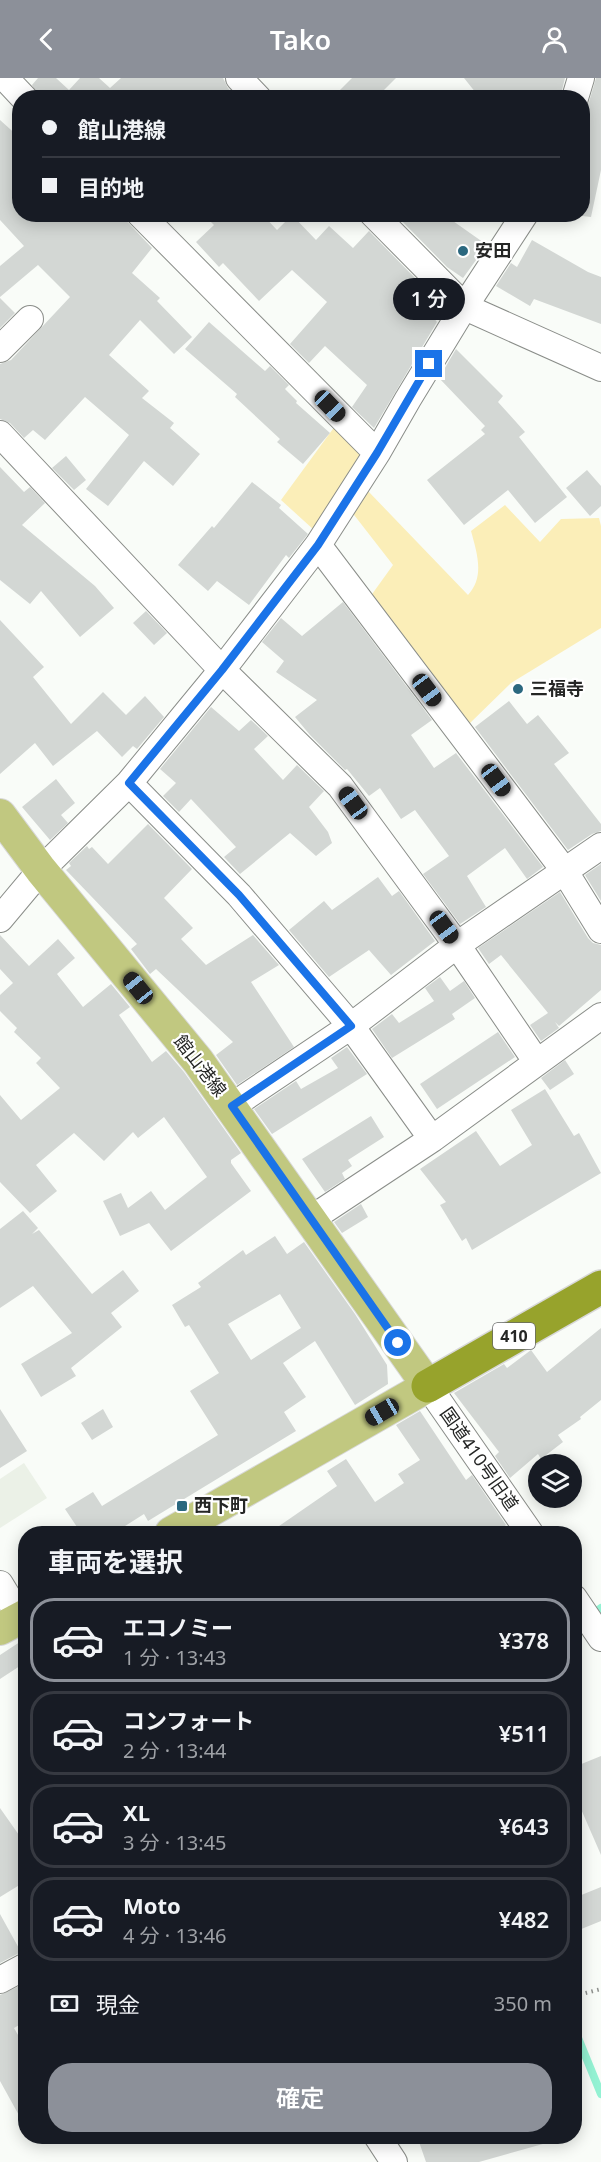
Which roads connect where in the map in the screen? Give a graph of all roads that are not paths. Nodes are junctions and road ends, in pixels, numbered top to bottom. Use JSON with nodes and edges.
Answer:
{"nodes":[{"id":1,"x":5,"y":78,"type":"edge"},
{"id":2,"x":238,"y":78,"type":"edge"},
{"id":3,"x":16,"y":90,"type":"edge"},
{"id":4,"x":250,"y":90,"type":"edge"},
{"id":5,"x":148,"y":222,"type":"edge"},
{"id":6,"x":381,"y":222,"type":"edge"},
{"id":7,"x":520,"y":222,"type":"edge"},
{"id":8,"x":465,"y":307,"type":"junction"},
{"id":9,"x":30,"y":319,"type":"dead end"},
{"id":10,"x":0,"y":349,"type":"edge"},
{"id":11,"x":601,"y":368,"type":"edge"},
{"id":12,"x":0,"y":434,"type":"edge"},
{"id":13,"x":377,"y":453,"type":"junction"},
{"id":14,"x":318,"y":545,"type":"junction"},
{"id":15,"x":222,"y":670,"type":"junction"},
{"id":16,"x":129,"y":783,"type":"junction"},
{"id":17,"x":0,"y":815,"type":"edge"},
{"id":18,"x":601,"y":846,"type":"edge"},
{"id":19,"x":41,"y":870,"type":"junction"},
{"id":20,"x":564,"y":870,"type":"junction"},
{"id":21,"x":0,"y":919,"type":"edge"},
{"id":22,"x":601,"y":930,"type":"edge"},
{"id":23,"x":457,"y":945,"type":"junction"},
{"id":24,"x":601,"y":1016,"type":"edge"},
{"id":25,"x":351,"y":1026,"type":"junction"},
{"id":26,"x":536,"y":1061,"type":"junction"},
{"id":27,"x":232,"y":1106,"type":"junction"},
{"id":28,"x":432,"y":1138,"type":"junction"},
{"id":29,"x":311,"y":1219,"type":"junction"},
{"id":30,"x":601,"y":1287,"type":"edge"},
{"id":31,"x":428,"y":1386,"type":"junction"},
{"id":32,"x":183,"y":1526,"type":"edge"},
{"id":33,"x":525,"y":1526,"type":"edge"},
{"id":34,"x":0,"y":1584,"type":"edge"},
{"id":35,"x":15,"y":1620,"type":"edge"},
{"id":36,"x":18,"y":1970,"type":"edge"},
{"id":37,"x":0,"y":1980,"type":"edge"},
{"id":38,"x":382,"y":2144,"type":"edge"},
{"id":39,"x":394,"y":2162,"type":"edge"}],
"edges":[{"from":1,"to":3,"type":"street"},
{"from":2,"to":4,"type":"street"},
{"from":5,"to":13,"type":"street"},
{"from":6,"to":8,"type":"street"},
{"from":7,"to":8,"type":"street"},
{"from":8,"to":11,"type":"street"},
{"from":8,"to":13,"type":"street"},
{"from":9,"to":10,"type":"street"},
{"from":12,"to":15,"type":"street"},
{"from":13,"to":14,"type":"street"},
{"from":14,"to":15,"type":"street"},
{"from":14,"to":20,"type":"street"},
{"from":15,"to":16,"type":"street"},
{"from":15,"to":23,"type":"street"},
{"from":16,"to":19,"type":"street"},
{"from":16,"to":25,"type":"street"},
{"from":17,"to":19,"type":"main road","name":"館山港線"},
{"from":18,"to":20,"type":"street"},
{"from":19,"to":21,"type":"street"},
{"from":19,"to":27,"type":"main road","name":"館山港線"},
{"from":20,"to":22,"type":"street"},
{"from":20,"to":23,"type":"street"},
{"from":23,"to":25,"type":"street"},
{"from":23,"to":26,"type":"street"},
{"from":24,"to":26,"type":"street"},
{"from":25,"to":27,"type":"street"},
{"from":25,"to":28,"type":"street"},
{"from":26,"to":28,"type":"street"},
{"from":27,"to":29,"type":"main road","name":"館山港線"},
{"from":28,"to":29,"type":"street"},
{"from":29,"to":31,"type":"main road","name":"館山港線"},
{"from":30,"to":31,"type":"highway","number":"410"},
{"from":31,"to":32,"type":"main road"},
{"from":31,"to":33,"type":"street","name":"国道410号旧道"},
{"from":34,"to":35,"type":"street"},
{"from":36,"to":37,"type":"street"},
{"from":38,"to":39,"type":"street"}]}
